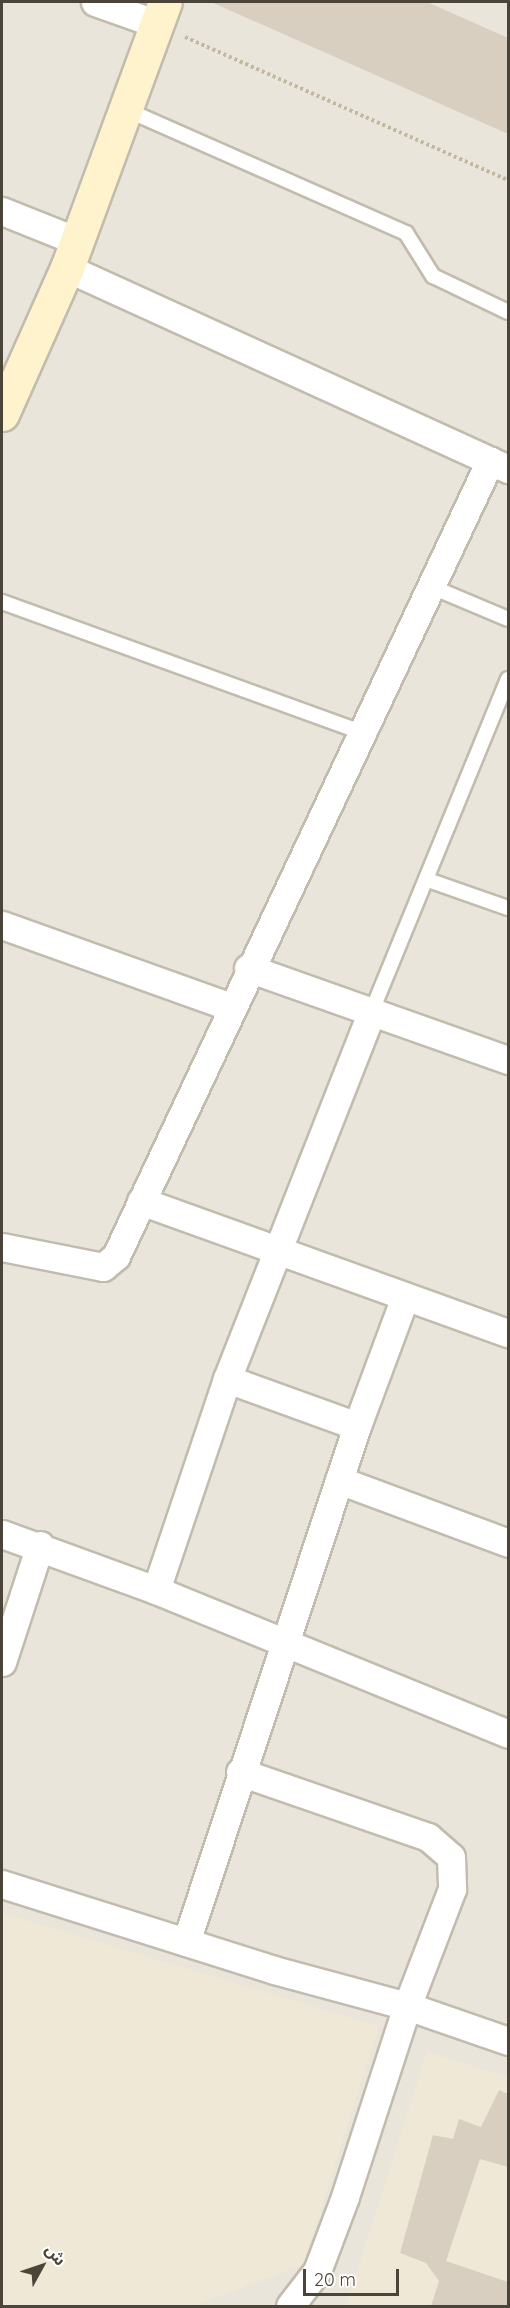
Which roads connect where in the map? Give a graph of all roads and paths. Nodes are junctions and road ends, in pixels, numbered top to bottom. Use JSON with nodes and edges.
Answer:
{"nodes":[{"id":1,"x":95,"y":2,"type":"edge"},
{"id":2,"x":161,"y":13,"type":"edge"},
{"id":3,"x":127,"y":110,"type":"junction"},
{"id":4,"x":508,"y":180,"type":"edge"},
{"id":5,"x":2,"y":210,"type":"edge"},
{"id":6,"x":72,"y":255,"type":"junction"},
{"id":7,"x":508,"y":312,"type":"edge"},
{"id":8,"x":2,"y":414,"type":"edge"},
{"id":9,"x":499,"y":465,"type":"edge"},
{"id":10,"x":432,"y":587,"type":"junction"},
{"id":11,"x":2,"y":602,"type":"edge"},
{"id":12,"x":508,"y":619,"type":"edge"},
{"id":13,"x":508,"y":679,"type":"edge"},
{"id":14,"x":363,"y":733,"type":"junction"},
{"id":15,"x":428,"y":880,"type":"junction"},
{"id":16,"x":508,"y":908,"type":"edge"},
{"id":17,"x":2,"y":925,"type":"edge"},
{"id":18,"x":248,"y":968,"type":"junction"},
{"id":19,"x":231,"y":1007,"type":"junction"},
{"id":20,"x":371,"y":1013,"type":"junction"},
{"id":21,"x":508,"y":1060,"type":"edge"},
{"id":22,"x":141,"y":1201,"type":"junction"},
{"id":23,"x":2,"y":1247,"type":"edge"},
{"id":24,"x":276,"y":1248,"type":"junction"},
{"id":25,"x":405,"y":1297,"type":"junction"},
{"id":26,"x":508,"y":1333,"type":"edge"},
{"id":27,"x":227,"y":1379,"type":"junction"},
{"id":28,"x":357,"y":1426,"type":"junction"},
{"id":29,"x":339,"y":1480,"type":"junction"},
{"id":30,"x":2,"y":1534,"type":"edge"},
{"id":31,"x":508,"y":1543,"type":"edge"},
{"id":32,"x":40,"y":1545,"type":"junction"},
{"id":33,"x":156,"y":1590,"type":"junction"},
{"id":34,"x":283,"y":1644,"type":"junction"},
{"id":35,"x":2,"y":1662,"type":"edge"},
{"id":36,"x":508,"y":1734,"type":"edge"},
{"id":37,"x":240,"y":1772,"type":"junction"},
{"id":38,"x":2,"y":1884,"type":"edge"},
{"id":39,"x":186,"y":1942,"type":"junction"},
{"id":40,"x":407,"y":2006,"type":"junction"},
{"id":41,"x":508,"y":2041,"type":"edge"},
{"id":42,"x":290,"y":2307,"type":"edge"}],
"edges":[{"from":1,"to":2,"type":"street"},
{"from":2,"to":3,"type":"street"},
{"from":2,"to":4,"type":"path"},
{"from":3,"to":6,"type":"street"},
{"from":3,"to":7,"type":"lane"},
{"from":5,"to":6,"type":"street"},
{"from":6,"to":8,"type":"street"},
{"from":6,"to":9,"type":"street"},
{"from":9,"to":10,"type":"street"},
{"from":10,"to":12,"type":"lane"},
{"from":10,"to":14,"type":"street"},
{"from":11,"to":14,"type":"lane"},
{"from":13,"to":15,"type":"lane"},
{"from":14,"to":18,"type":"street"},
{"from":15,"to":16,"type":"lane"},
{"from":15,"to":20,"type":"lane"},
{"from":17,"to":19,"type":"street"},
{"from":18,"to":19,"type":"street"},
{"from":18,"to":20,"type":"street"},
{"from":19,"to":22,"type":"street"},
{"from":20,"to":21,"type":"street"},
{"from":20,"to":24,"type":"street"},
{"from":22,"to":23,"type":"street"},
{"from":22,"to":24,"type":"street"},
{"from":24,"to":25,"type":"street"},
{"from":24,"to":27,"type":"street"},
{"from":25,"to":26,"type":"street"},
{"from":25,"to":28,"type":"street"},
{"from":27,"to":28,"type":"street"},
{"from":27,"to":33,"type":"street"},
{"from":28,"to":29,"type":"street"},
{"from":29,"to":31,"type":"street"},
{"from":29,"to":34,"type":"street"},
{"from":30,"to":32,"type":"street"},
{"from":32,"to":33,"type":"street"},
{"from":32,"to":35,"type":"street"},
{"from":33,"to":34,"type":"street"},
{"from":34,"to":36,"type":"street"},
{"from":34,"to":37,"type":"street"},
{"from":37,"to":39,"type":"street"},
{"from":37,"to":40,"type":"street"},
{"from":38,"to":39,"type":"street"},
{"from":39,"to":40,"type":"street"},
{"from":40,"to":41,"type":"street"},
{"from":40,"to":42,"type":"street"}]}
